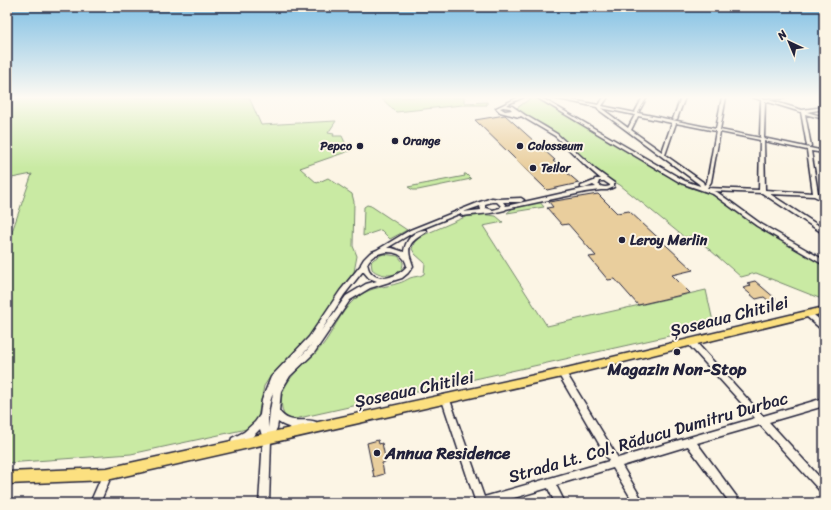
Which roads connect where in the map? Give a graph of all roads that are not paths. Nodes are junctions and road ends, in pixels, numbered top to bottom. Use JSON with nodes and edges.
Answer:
{"nodes":[{"id":1,"x":675,"y":120,"type":"edge"},
{"id":2,"x":530,"y":121,"type":"edge"},
{"id":3,"x":535,"y":121,"type":"edge"},
{"id":4,"x":579,"y":121,"type":"edge"},
{"id":5,"x":616,"y":121,"type":"edge"},
{"id":6,"x":633,"y":121,"type":"edge"},
{"id":7,"x":679,"y":121,"type":"edge"},
{"id":8,"x":720,"y":121,"type":"edge"},
{"id":9,"x":762,"y":121,"type":"edge"},
{"id":10,"x":805,"y":121,"type":"edge"},
{"id":11,"x":718,"y":129,"type":"junction"},
{"id":12,"x":629,"y":130,"type":"junction"},
{"id":13,"x":762,"y":138,"type":"junction"},
{"id":14,"x":809,"y":147,"type":"junction"},
{"id":15,"x":824,"y":150,"type":"edge"},
{"id":16,"x":663,"y":155,"type":"junction"},
{"id":17,"x":596,"y":181,"type":"junction"},
{"id":18,"x":608,"y":181,"type":"junction"},
{"id":19,"x":602,"y":188,"type":"junction"},
{"id":20,"x":704,"y":189,"type":"junction"},
{"id":21,"x":762,"y":191,"type":"junction"},
{"id":22,"x":816,"y":194,"type":"junction"},
{"id":23,"x":824,"y":195,"type":"edge"},
{"id":24,"x":824,"y":199,"type":"edge"},
{"id":25,"x":499,"y":201,"type":"junction"},
{"id":26,"x":482,"y":203,"type":"junction"},
{"id":27,"x":503,"y":208,"type":"junction"},
{"id":28,"x":488,"y":211,"type":"junction"},
{"id":29,"x":824,"y":232,"type":"edge"},
{"id":30,"x":379,"y":251,"type":"junction"},
{"id":31,"x":407,"y":257,"type":"junction"},
{"id":32,"x":824,"y":263,"type":"edge"},
{"id":33,"x":364,"y":266,"type":"junction"},
{"id":34,"x":389,"y":280,"type":"junction"},
{"id":35,"x":824,"y":310,"type":"edge"},
{"id":36,"x":808,"y":314,"type":"junction"},
{"id":37,"x":824,"y":327,"type":"edge"},
{"id":38,"x":691,"y":342,"type":"junction"},
{"id":39,"x":562,"y":373,"type":"junction"},
{"id":40,"x":446,"y":400,"type":"junction"},
{"id":41,"x":824,"y":402,"type":"edge"},
{"id":42,"x":274,"y":411,"type":"junction"},
{"id":43,"x":264,"y":413,"type":"junction"},
{"id":44,"x":761,"y":420,"type":"junction"},
{"id":45,"x":329,"y":425,"type":"junction"},
{"id":46,"x":267,"y":439,"type":"junction"},
{"id":47,"x":690,"y":441,"type":"junction"},
{"id":48,"x":196,"y":455,"type":"junction"},
{"id":49,"x":616,"y":464,"type":"junction"},
{"id":50,"x":107,"y":474,"type":"junction"},
{"id":51,"x":7,"y":478,"type":"edge"},
{"id":52,"x":550,"y":483,"type":"junction"},
{"id":53,"x":824,"y":490,"type":"edge"},
{"id":54,"x":95,"y":503,"type":"edge"},
{"id":55,"x":264,"y":503,"type":"edge"},
{"id":56,"x":481,"y":503,"type":"edge"},
{"id":57,"x":560,"y":503,"type":"edge"},
{"id":58,"x":639,"y":503,"type":"edge"},
{"id":59,"x":736,"y":503,"type":"edge"}],
"edges":[{"from":1,"to":16,"type":"street"},
{"from":2,"to":17,"type":"street"},
{"from":3,"to":18,"type":"street"},
{"from":4,"to":20,"type":"street"},
{"from":5,"to":12,"type":"street"},
{"from":6,"to":12,"type":"street"},
{"from":7,"to":11,"type":"street"},
{"from":8,"to":11,"type":"street"},
{"from":9,"to":13,"type":"street"},
{"from":10,"to":14,"type":"street"},
{"from":11,"to":13,"type":"street"},
{"from":11,"to":20,"type":"street"},
{"from":12,"to":16,"type":"street"},
{"from":13,"to":14,"type":"street"},
{"from":13,"to":21,"type":"street"},
{"from":14,"to":15,"type":"street"},
{"from":14,"to":22,"type":"street"},
{"from":16,"to":20,"type":"street"},
{"from":17,"to":18,"type":"street"},
{"from":17,"to":19,"type":"street"},
{"from":17,"to":25,"type":"street"},
{"from":18,"to":19,"type":"street"},
{"from":19,"to":27,"type":"street"},
{"from":20,"to":21,"type":"street"},
{"from":20,"to":32,"type":"street"},
{"from":21,"to":22,"type":"street"},
{"from":21,"to":29,"type":"street"},
{"from":22,"to":23,"type":"street"},
{"from":22,"to":24,"type":"street"},
{"from":25,"to":26,"type":"street"},
{"from":25,"to":27,"type":"street"},
{"from":26,"to":28,"type":"street"},
{"from":26,"to":30,"type":"street"},
{"from":27,"to":28,"type":"street"},
{"from":28,"to":31,"type":"street"},
{"from":30,"to":31,"type":"street"},
{"from":30,"to":33,"type":"street"},
{"from":31,"to":34,"type":"street"},
{"from":33,"to":34,"type":"street"},
{"from":33,"to":43,"type":"street"},
{"from":34,"to":42,"type":"street"},
{"from":35,"to":36,"type":"main road","name":"Șoseaua Chitilei"},
{"from":36,"to":37,"type":"street"},
{"from":36,"to":38,"type":"main road","name":"Șoseaua Chitilei"},
{"from":38,"to":39,"type":"main road","name":"Șoseaua Chitilei"},
{"from":38,"to":44,"type":"street"},
{"from":39,"to":40,"type":"main road","name":"Șoseaua Chitilei"},
{"from":39,"to":49,"type":"street"},
{"from":40,"to":45,"type":"main road","name":"Șoseaua Chitilei"},
{"from":40,"to":56,"type":"street"},
{"from":41,"to":44,"type":"street","name":"Strada Lt. Col. Răducu Dumitru Durbac"},
{"from":42,"to":45,"type":"street"},
{"from":42,"to":46,"type":"street"},
{"from":43,"to":46,"type":"street"},
{"from":43,"to":48,"type":"street"},
{"from":44,"to":47,"type":"street","name":"Strada Lt. Col. Răducu Dumitru Durbac"},
{"from":44,"to":53,"type":"street"},
{"from":45,"to":46,"type":"main road","name":"Șoseaua Chitilei"},
{"from":46,"to":48,"type":"main road","name":"Șoseaua Chitilei"},
{"from":46,"to":55,"type":"street"},
{"from":47,"to":49,"type":"street","name":"Strada Lt. Col. Răducu Dumitru Durbac"},
{"from":47,"to":59,"type":"street"},
{"from":48,"to":50,"type":"main road","name":"Șoseaua Chitilei"},
{"from":49,"to":52,"type":"street","name":"Strada Lt. Col. Răducu Dumitru Durbac"},
{"from":49,"to":58,"type":"street"},
{"from":50,"to":51,"type":"main road","name":"Șoseaua Chitilei"},
{"from":50,"to":54,"type":"street"},
{"from":52,"to":56,"type":"street","name":"Strada Lt. Col. Răducu Dumitru Durbac"},
{"from":52,"to":57,"type":"street"}]}
